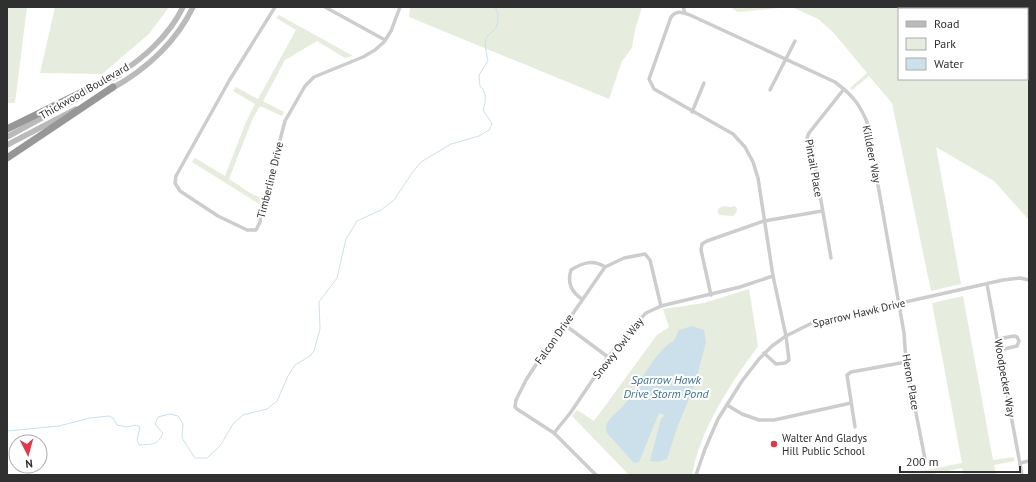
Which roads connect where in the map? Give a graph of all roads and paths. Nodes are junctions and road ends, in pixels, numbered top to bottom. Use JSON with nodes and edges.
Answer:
{"nodes":[{"id":1,"x":183,"y":7,"type":"edge"},
{"id":2,"x":192,"y":7,"type":"edge"},
{"id":3,"x":275,"y":7,"type":"edge"},
{"id":4,"x":325,"y":7,"type":"edge"},
{"id":5,"x":400,"y":7,"type":"edge"},
{"id":6,"x":673,"y":7,"type":"edge"},
{"id":7,"x":684,"y":7,"type":"edge"},
{"id":8,"x":685,"y":13,"type":"junction"},
{"id":9,"x":674,"y":14,"type":"junction"},
{"id":10,"x":385,"y":40,"type":"junction"},
{"id":11,"x":795,"y":41,"type":"dead end"},
{"id":12,"x":786,"y":60,"type":"junction"},
{"id":13,"x":119,"y":74,"type":"junction"},
{"id":14,"x":704,"y":83,"type":"dead end"},
{"id":15,"x":113,"y":88,"type":"junction"},
{"id":16,"x":844,"y":89,"type":"junction"},
{"id":17,"x":770,"y":90,"type":"dead end"},
{"id":18,"x":692,"y":112,"type":"junction"},
{"id":19,"x":7,"y":129,"type":"edge"},
{"id":20,"x":7,"y":137,"type":"edge"},
{"id":21,"x":7,"y":145,"type":"edge"},
{"id":22,"x":7,"y":158,"type":"edge"},
{"id":23,"x":822,"y":211,"type":"junction"},
{"id":24,"x":764,"y":221,"type":"junction"},
{"id":25,"x":831,"y":258,"type":"dead end"},
{"id":26,"x":605,"y":267,"type":"junction"},
{"id":27,"x":773,"y":276,"type":"junction"},
{"id":28,"x":1029,"y":280,"type":"edge"},
{"id":29,"x":987,"y":284,"type":"junction"},
{"id":30,"x":711,"y":295,"type":"junction"},
{"id":31,"x":582,"y":299,"type":"junction"},
{"id":32,"x":899,"y":304,"type":"junction"},
{"id":33,"x":661,"y":306,"type":"junction"},
{"id":34,"x":565,"y":325,"type":"junction"},
{"id":35,"x":786,"y":336,"type":"junction"},
{"id":36,"x":998,"y":339,"type":"junction"},
{"id":37,"x":1000,"y":350,"type":"junction"},
{"id":38,"x":764,"y":353,"type":"junction"},
{"id":39,"x":608,"y":356,"type":"junction"},
{"id":40,"x":906,"y":362,"type":"junction"},
{"id":41,"x":851,"y":403,"type":"junction"},
{"id":42,"x":726,"y":405,"type":"junction"},
{"id":43,"x":855,"y":427,"type":"dead end"},
{"id":44,"x":554,"y":433,"type":"junction"},
{"id":45,"x":925,"y":459,"type":"dead end"},
{"id":46,"x":1029,"y":461,"type":"edge"},
{"id":47,"x":1020,"y":463,"type":"junction"},
{"id":48,"x":596,"y":475,"type":"edge"},
{"id":49,"x":696,"y":475,"type":"edge"},
{"id":50,"x":1022,"y":475,"type":"edge"}],
"edges":[{"from":1,"to":13,"type":"main road","name":"Thickwood Boulevard"},
{"from":2,"to":15,"type":"main road","name":"Thickwood Boulevard"},
{"from":3,"to":10,"type":"street","name":"Timberline Drive"},
{"from":4,"to":10,"type":"street"},
{"from":5,"to":10,"type":"street","name":"Timberline Drive"},
{"from":6,"to":9,"type":"street"},
{"from":7,"to":8,"type":"street"},
{"from":8,"to":9,"type":"street"},
{"from":8,"to":12,"type":"street","name":"Killdeer Way"},
{"from":9,"to":18,"type":"street"},
{"from":11,"to":12,"type":"street"},
{"from":12,"to":16,"type":"street","name":"Killdeer Way"},
{"from":12,"to":17,"type":"street"},
{"from":13,"to":19,"type":"highway"},
{"from":13,"to":20,"type":"main road","name":"Thickwood Boulevard"},
{"from":14,"to":18,"type":"street"},
{"from":15,"to":21,"type":"main road","name":"Thickwood Boulevard"},
{"from":15,"to":22,"type":"highway"},
{"from":16,"to":23,"type":"street","name":"Pintail Place"},
{"from":16,"to":32,"type":"street","name":"Killdeer Way"},
{"from":18,"to":24,"type":"street"},
{"from":23,"to":24,"type":"street"},
{"from":23,"to":25,"type":"street","name":"Pintail Place"},
{"from":24,"to":27,"type":"street"},
{"from":24,"to":30,"type":"street"},
{"from":26,"to":31,"type":"street","name":"Falcon Drive"},
{"from":26,"to":31,"type":"street"},
{"from":26,"to":33,"type":"street"},
{"from":27,"to":30,"type":"street","name":"Snowy Owl Way"},
{"from":27,"to":35,"type":"street"},
{"from":28,"to":29,"type":"street","name":"Sparrow Hawk Drive"},
{"from":29,"to":32,"type":"street","name":"Sparrow Hawk Drive"},
{"from":29,"to":36,"type":"street","name":"Woodpecker Way"},
{"from":30,"to":33,"type":"street","name":"Snowy Owl Way"},
{"from":31,"to":34,"type":"street","name":"Falcon Drive"},
{"from":32,"to":35,"type":"street","name":"Sparrow Hawk Drive"},
{"from":32,"to":40,"type":"street","name":"Heron Place"},
{"from":33,"to":39,"type":"street","name":"Snowy Owl Way"},
{"from":34,"to":39,"type":"street"},
{"from":34,"to":44,"type":"street","name":"Falcon Drive"},
{"from":35,"to":38,"type":"street","name":"Sparrow Hawk Drive"},
{"from":35,"to":38,"type":"street"},
{"from":36,"to":37,"type":"street","name":"Woodpecker Way"},
{"from":36,"to":37,"type":"street"},
{"from":37,"to":47,"type":"street","name":"Woodpecker Way"},
{"from":38,"to":42,"type":"street","name":"Sparrow Hawk Drive"},
{"from":39,"to":44,"type":"street","name":"Snowy Owl Way"},
{"from":40,"to":41,"type":"street"},
{"from":40,"to":45,"type":"street","name":"Heron Place"},
{"from":41,"to":42,"type":"street"},
{"from":41,"to":43,"type":"street"},
{"from":42,"to":49,"type":"street","name":"Sparrow Hawk Drive"},
{"from":44,"to":48,"type":"street","name":"Falcon Drive"},
{"from":46,"to":47,"type":"street"},
{"from":47,"to":50,"type":"street","name":"Woodpecker Way"}]}
